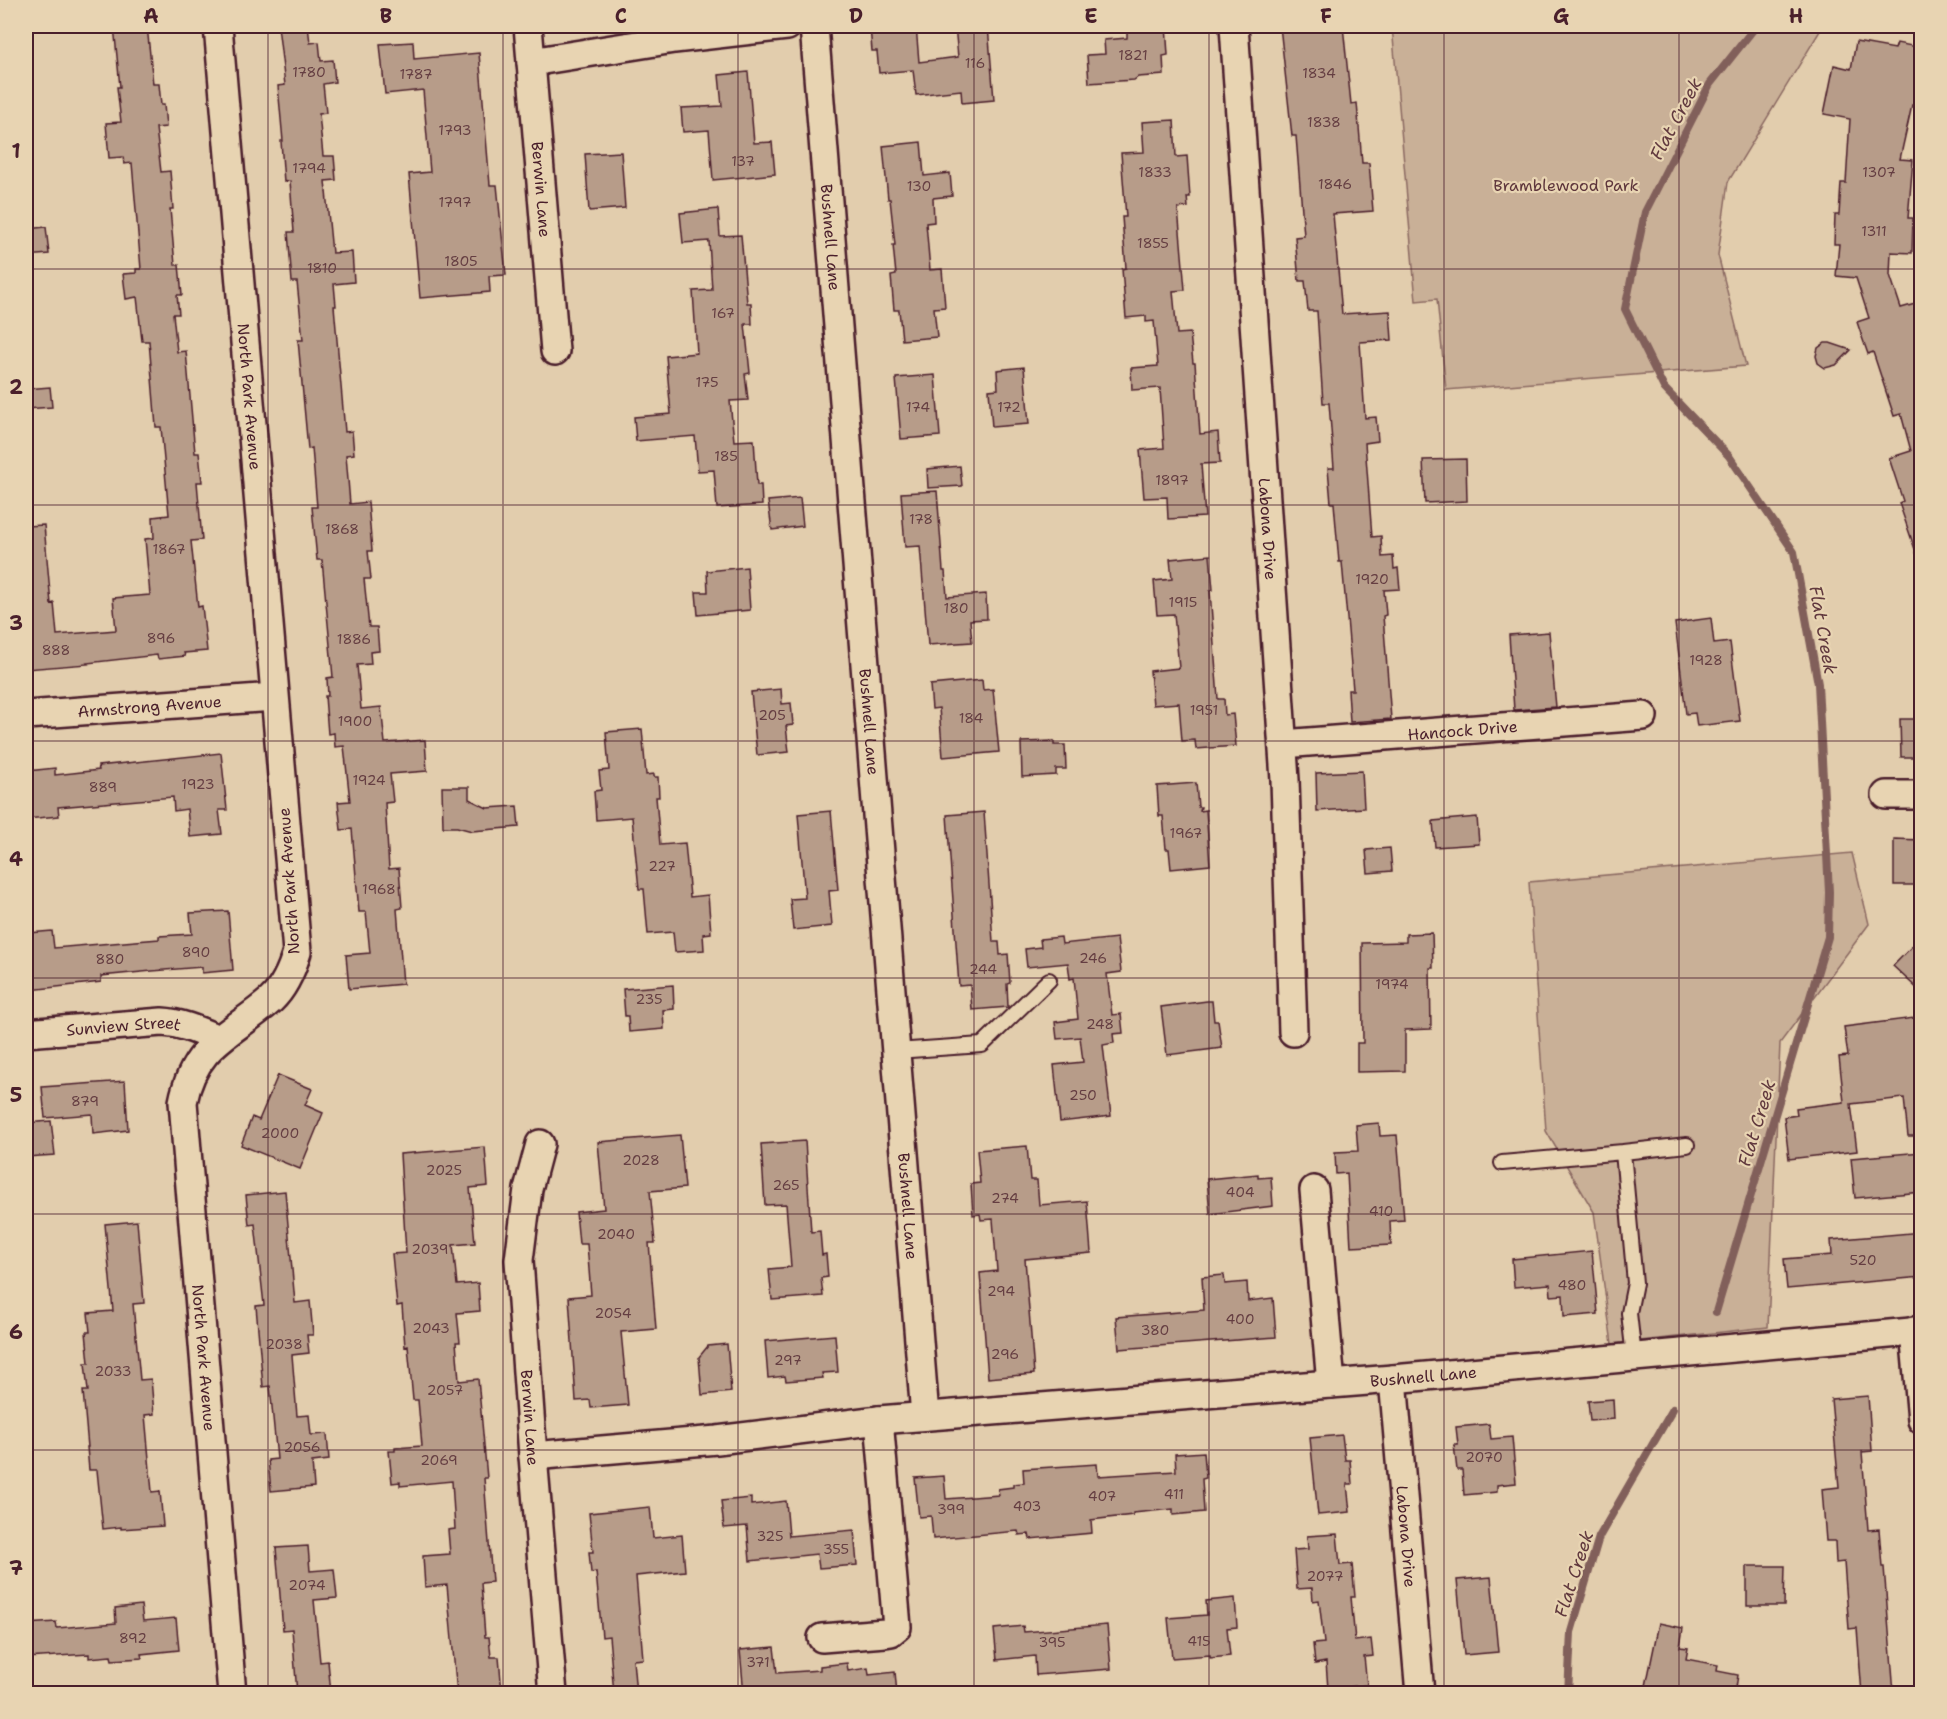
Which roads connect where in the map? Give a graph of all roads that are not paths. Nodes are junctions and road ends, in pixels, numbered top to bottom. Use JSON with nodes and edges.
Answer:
{"nodes":[{"id":1,"x":218,"y":26,"type":"edge"},
{"id":2,"x":528,"y":26,"type":"edge"},
{"id":3,"x":787,"y":26,"type":"edge"},
{"id":4,"x":814,"y":26,"type":"edge"},
{"id":5,"x":1234,"y":26,"type":"edge"},
{"id":6,"x":531,"y":62,"type":"junction"},
{"id":7,"x":555,"y":351,"type":"dead end"},
{"id":8,"x":274,"y":697,"type":"junction"},
{"id":9,"x":26,"y":715,"type":"edge"},
{"id":10,"x":1643,"y":716,"type":"dead end"},
{"id":11,"x":1283,"y":744,"type":"junction"},
{"id":12,"x":1886,"y":795,"type":"dead end"},
{"id":13,"x":1922,"y":795,"type":"edge"},
{"id":14,"x":1049,"y":980,"type":"dead end"},
{"id":15,"x":1293,"y":1032,"type":"dead end"},
{"id":16,"x":26,"y":1033,"type":"edge"},
{"id":17,"x":218,"y":1039,"type":"junction"},
{"id":18,"x":896,"y":1052,"type":"junction"},
{"id":19,"x":540,"y":1144,"type":"dead end"},
{"id":20,"x":1687,"y":1145,"type":"dead end"},
{"id":21,"x":1623,"y":1152,"type":"junction"},
{"id":22,"x":1502,"y":1163,"type":"dead end"},
{"id":23,"x":1314,"y":1190,"type":"dead end"},
{"id":24,"x":1918,"y":1331,"type":"edge"},
{"id":25,"x":1634,"y":1357,"type":"junction"},
{"id":26,"x":1393,"y":1379,"type":"junction"},
{"id":27,"x":1331,"y":1384,"type":"junction"},
{"id":28,"x":925,"y":1416,"type":"junction"},
{"id":29,"x":879,"y":1420,"type":"junction"},
{"id":30,"x":1922,"y":1420,"type":"edge"},
{"id":31,"x":533,"y":1456,"type":"junction"},
{"id":32,"x":822,"y":1638,"type":"dead end"},
{"id":33,"x":232,"y":1694,"type":"edge"},
{"id":34,"x":554,"y":1694,"type":"edge"},
{"id":35,"x":1420,"y":1694,"type":"edge"}],
"edges":[{"from":1,"to":8,"type":"street","name":"North Park Avenue"},
{"from":2,"to":6,"type":"street","name":"Berwin Lane"},
{"from":3,"to":6,"type":"street"},
{"from":4,"to":18,"type":"street","name":"Bushnell Lane"},
{"from":5,"to":11,"type":"street","name":"Labona Drive"},
{"from":6,"to":7,"type":"street","name":"Berwin Lane"},
{"from":8,"to":9,"type":"street","name":"Armstrong Avenue"},
{"from":8,"to":17,"type":"street","name":"North Park Avenue"},
{"from":10,"to":11,"type":"street","name":"Hancock Drive"},
{"from":11,"to":15,"type":"street","name":"Labona Drive"},
{"from":12,"to":13,"type":"street"},
{"from":14,"to":18,"type":"lane"},
{"from":16,"to":17,"type":"street","name":"Sunview Street"},
{"from":17,"to":33,"type":"street","name":"North Park Avenue"},
{"from":18,"to":28,"type":"street","name":"Bushnell Lane"},
{"from":19,"to":31,"type":"street","name":"Berwin Lane"},
{"from":20,"to":21,"type":"lane"},
{"from":21,"to":22,"type":"lane"},
{"from":21,"to":25,"type":"lane"},
{"from":23,"to":27,"type":"street"},
{"from":24,"to":25,"type":"street","name":"Bushnell Lane"},
{"from":24,"to":30,"type":"street"},
{"from":25,"to":26,"type":"street","name":"Bushnell Lane"},
{"from":26,"to":27,"type":"street","name":"Bushnell Lane"},
{"from":26,"to":35,"type":"street","name":"Labona Drive"},
{"from":27,"to":28,"type":"street","name":"Bushnell Lane"},
{"from":28,"to":29,"type":"street","name":"Bushnell Lane"},
{"from":29,"to":31,"type":"street","name":"Bushnell Lane"},
{"from":29,"to":32,"type":"street"},
{"from":31,"to":34,"type":"street","name":"Berwin Lane"}]}
